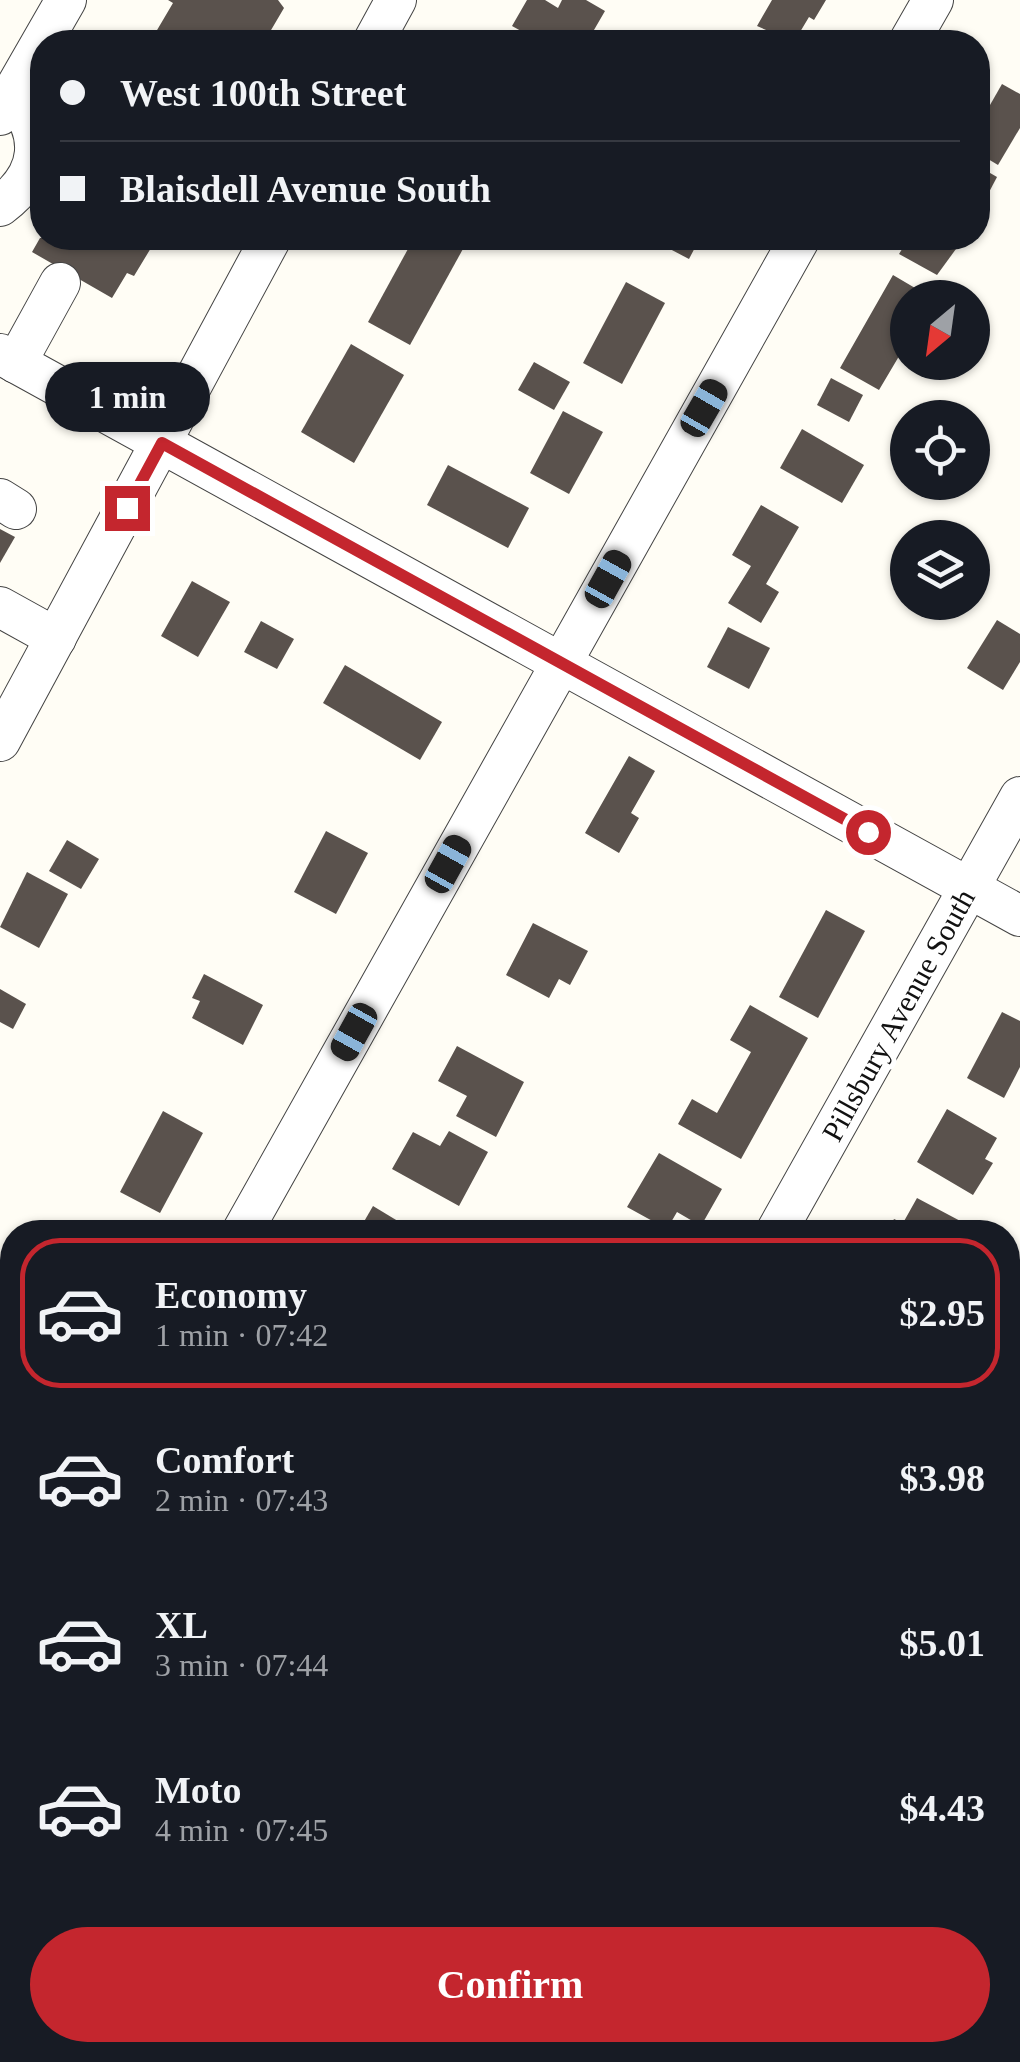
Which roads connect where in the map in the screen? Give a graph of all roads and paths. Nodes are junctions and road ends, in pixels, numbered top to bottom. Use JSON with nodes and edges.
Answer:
{"nodes":[{"id":1,"x":66,"y":0,"type":"edge"},
{"id":2,"x":396,"y":0,"type":"edge"},
{"id":3,"x":933,"y":0,"type":"edge"},
{"id":4,"x":49,"y":30,"type":"edge"},
{"id":5,"x":380,"y":30,"type":"edge"},
{"id":6,"x":917,"y":30,"type":"edge"},
{"id":7,"x":30,"y":62,"type":"edge"},
{"id":8,"x":6,"y":104,"type":"edge"},
{"id":9,"x":30,"y":120,"type":"edge"},
{"id":10,"x":30,"y":163,"type":"edge"},
{"id":11,"x":0,"y":206,"type":"edge"},
{"id":12,"x":265,"y":250,"type":"edge"},
{"id":13,"x":793,"y":250,"type":"edge"},
{"id":14,"x":60,"y":284,"type":"dead end"},
{"id":15,"x":8,"y":358,"type":"edge"},
{"id":16,"x":162,"y":443,"type":"junction"},
{"id":17,"x":0,"y":607,"type":"edge"},
{"id":18,"x":56,"y":638,"type":"junction"},
{"id":19,"x":561,"y":663,"type":"junction"},
{"id":20,"x":0,"y":741,"type":"edge"},
{"id":21,"x":1020,"y":798,"type":"edge"},
{"id":22,"x":970,"y":888,"type":"junction"},
{"id":23,"x":1020,"y":916,"type":"edge"},
{"id":24,"x":249,"y":1220,"type":"edge"},
{"id":25,"x":783,"y":1220,"type":"edge"}],
"edges":[{"from":1,"to":4,"type":"street"},
{"from":2,"to":5,"type":"street"},
{"from":3,"to":6,"type":"street"},
{"from":7,"to":8,"type":"street"},
{"from":8,"to":9,"type":"street"},
{"from":10,"to":11,"type":"street"},
{"from":12,"to":16,"type":"street"},
{"from":13,"to":19,"type":"street"},
{"from":14,"to":15,"type":"street"},
{"from":15,"to":16,"type":"street"},
{"from":16,"to":18,"type":"street"},
{"from":16,"to":19,"type":"street"},
{"from":17,"to":18,"type":"street"},
{"from":18,"to":20,"type":"street"},
{"from":19,"to":22,"type":"street"},
{"from":19,"to":24,"type":"street"},
{"from":21,"to":22,"type":"street","name":"Pillsbury Avenue South"},
{"from":22,"to":23,"type":"street"},
{"from":22,"to":25,"type":"street","name":"Pillsbury Avenue South"}]}
